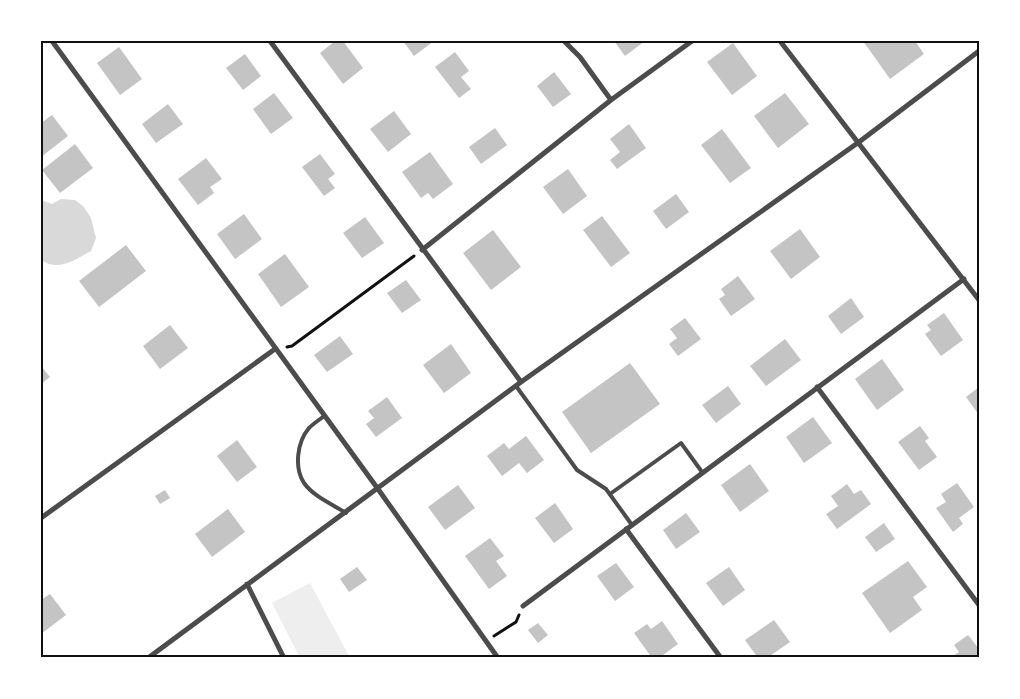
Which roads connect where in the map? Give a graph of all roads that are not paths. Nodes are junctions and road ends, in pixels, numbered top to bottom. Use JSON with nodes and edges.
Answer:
{"nodes":[{"id":1,"x":52,"y":41,"type":"edge"},
{"id":2,"x":270,"y":41,"type":"edge"},
{"id":3,"x":564,"y":41,"type":"edge"},
{"id":4,"x":692,"y":41,"type":"edge"},
{"id":5,"x":780,"y":41,"type":"edge"},
{"id":6,"x":979,"y":51,"type":"edge"},
{"id":7,"x":611,"y":100,"type":"junction"},
{"id":8,"x":859,"y":142,"type":"junction"},
{"id":9,"x":422,"y":250,"type":"junction"},
{"id":10,"x":964,"y":280,"type":"junction"},
{"id":11,"x":979,"y":300,"type":"edge"},
{"id":12,"x":275,"y":349,"type":"junction"},
{"id":13,"x":518,"y":384,"type":"junction"},
{"id":14,"x":817,"y":387,"type":"junction"},
{"id":15,"x":324,"y":416,"type":"junction"},
{"id":16,"x":702,"y":472,"type":"junction"},
{"id":17,"x":378,"y":489,"type":"junction"},
{"id":18,"x":610,"y":494,"type":"junction"},
{"id":19,"x":346,"y":513,"type":"junction"},
{"id":20,"x":41,"y":518,"type":"edge"},
{"id":21,"x":632,"y":525,"type":"junction"},
{"id":22,"x":626,"y":529,"type":"junction"},
{"id":23,"x":247,"y":584,"type":"junction"},
{"id":24,"x":979,"y":605,"type":"edge"},
{"id":25,"x":524,"y":606,"type":"road end"},
{"id":26,"x":148,"y":658,"type":"edge"},
{"id":27,"x":284,"y":658,"type":"edge"},
{"id":28,"x":498,"y":658,"type":"edge"},
{"id":29,"x":721,"y":658,"type":"edge"}],
"edges":[{"from":1,"to":12,"type":"street"},
{"from":2,"to":9,"type":"street"},
{"from":3,"to":7,"type":"street"},
{"from":4,"to":7,"type":"street"},
{"from":5,"to":8,"type":"street"},
{"from":6,"to":8,"type":"street"},
{"from":7,"to":9,"type":"street"},
{"from":8,"to":10,"type":"street"},
{"from":8,"to":13,"type":"street"},
{"from":9,"to":13,"type":"street"},
{"from":10,"to":11,"type":"street"},
{"from":10,"to":14,"type":"street"},
{"from":12,"to":15,"type":"street"},
{"from":12,"to":20,"type":"street"},
{"from":13,"to":17,"type":"street"},
{"from":13,"to":18,"type":"lane"},
{"from":14,"to":16,"type":"street"},
{"from":14,"to":24,"type":"street"},
{"from":15,"to":17,"type":"street"},
{"from":15,"to":19,"type":"lane"},
{"from":16,"to":18,"type":"lane"},
{"from":16,"to":21,"type":"street"},
{"from":17,"to":19,"type":"street"},
{"from":17,"to":28,"type":"street"},
{"from":18,"to":21,"type":"lane"},
{"from":19,"to":23,"type":"street"},
{"from":21,"to":22,"type":"street"},
{"from":22,"to":25,"type":"street"},
{"from":22,"to":29,"type":"street"},
{"from":23,"to":26,"type":"street"},
{"from":23,"to":27,"type":"street"}]}
